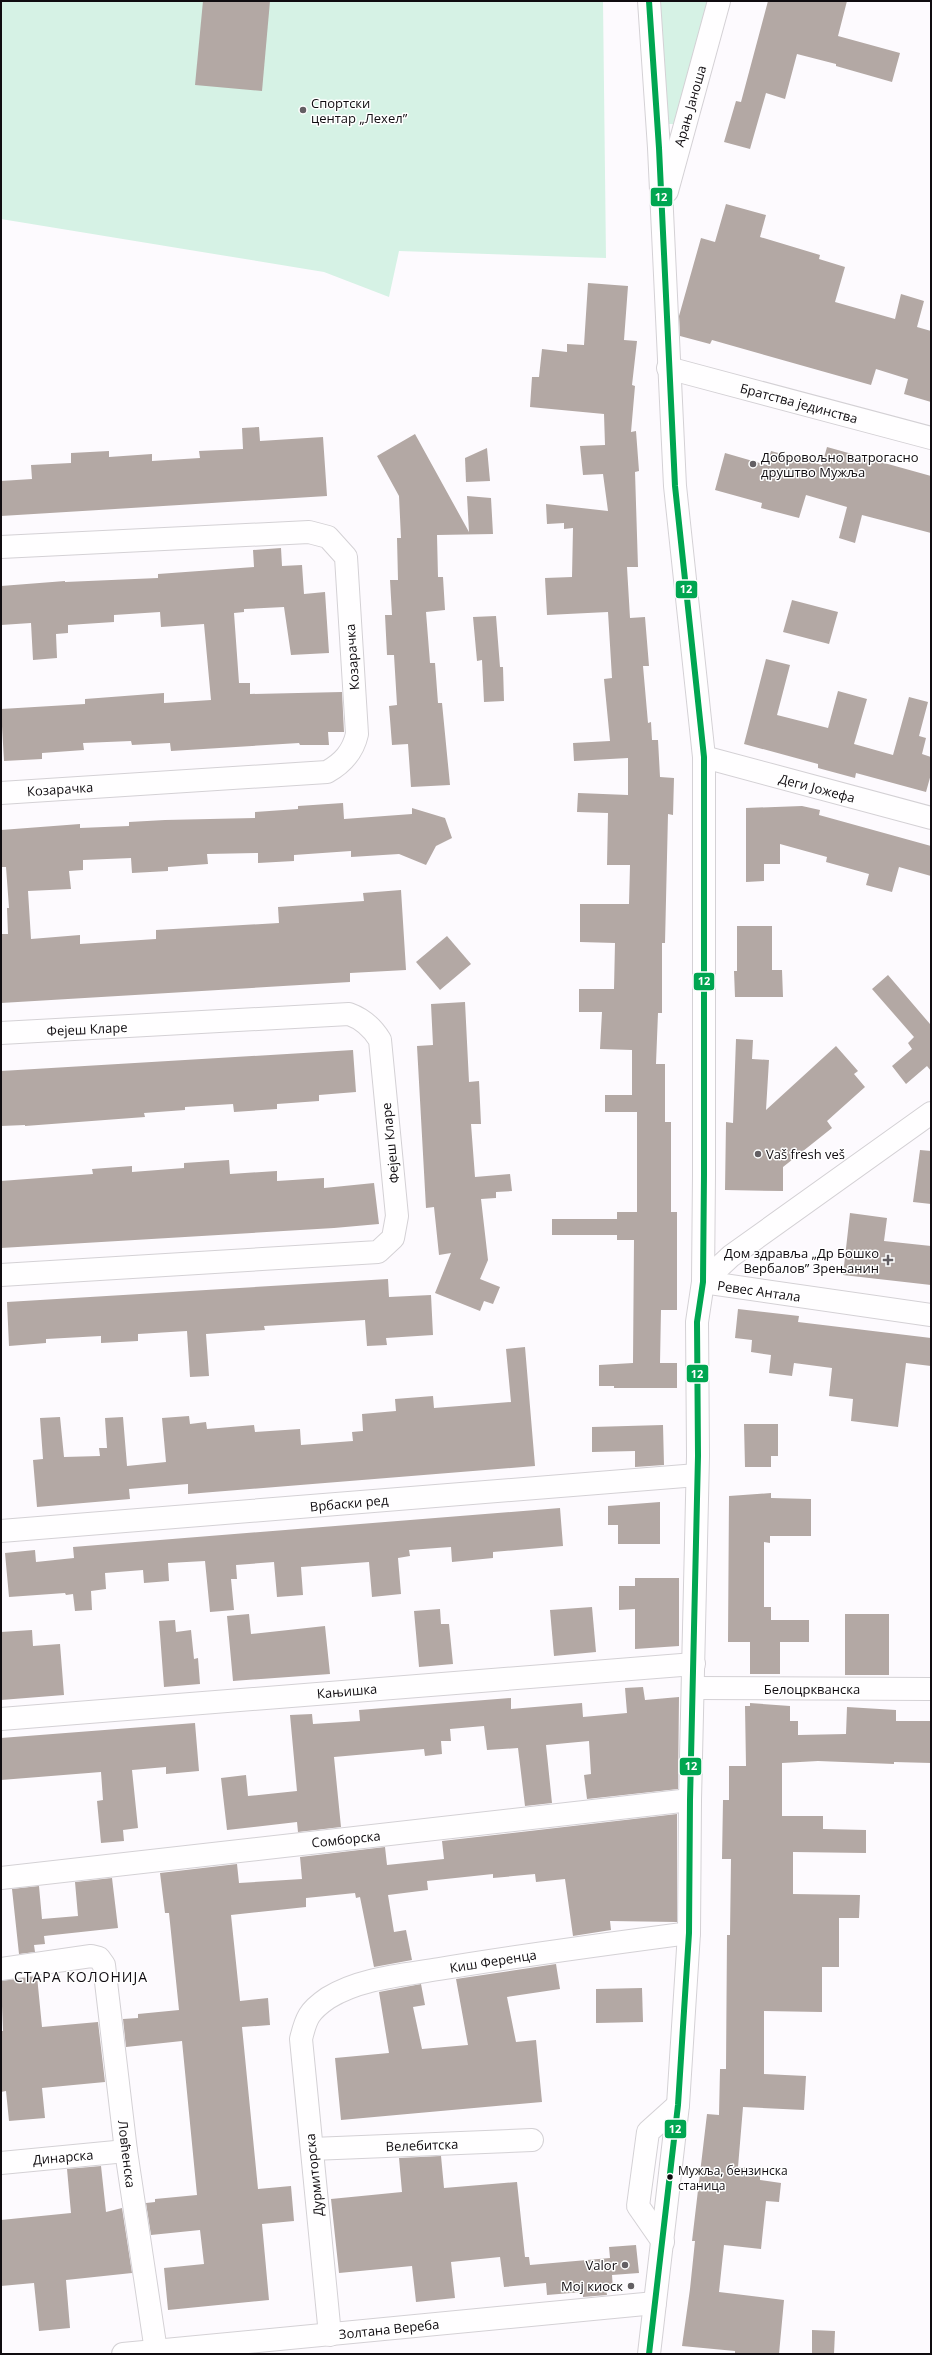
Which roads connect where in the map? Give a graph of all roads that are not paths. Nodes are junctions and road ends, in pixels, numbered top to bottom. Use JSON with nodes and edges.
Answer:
{"nodes":[{"id":1,"x":649,"y":1,"type":"edge"},
{"id":2,"x":719,"y":1,"type":"edge"},
{"id":3,"x":661,"y":211,"type":"junction"},
{"id":4,"x":668,"y":368,"type":"junction"},
{"id":5,"x":931,"y":438,"type":"edge"},
{"id":6,"x":1,"y":547,"type":"edge"},
{"id":7,"x":704,"y":757,"type":"junction"},
{"id":8,"x":1,"y":793,"type":"edge"},
{"id":9,"x":931,"y":818,"type":"edge"},
{"id":10,"x":1,"y":1033,"type":"edge"},
{"id":11,"x":931,"y":1113,"type":"edge"},
{"id":12,"x":1,"y":1275,"type":"edge"},
{"id":13,"x":703,"y":1282,"type":"junction"},
{"id":14,"x":931,"y":1315,"type":"edge"},
{"id":15,"x":697,"y":1475,"type":"junction"},
{"id":16,"x":1,"y":1531,"type":"edge"},
{"id":17,"x":694,"y":1664,"type":"junction"},
{"id":18,"x":693,"y":1688,"type":"junction"},
{"id":19,"x":931,"y":1689,"type":"edge"},
{"id":20,"x":1,"y":1719,"type":"edge"},
{"id":21,"x":690,"y":1800,"type":"junction"},
{"id":22,"x":1,"y":1878,"type":"edge"},
{"id":23,"x":689,"y":1933,"type":"junction"},
{"id":24,"x":1,"y":1969,"type":"edge"},
{"id":25,"x":307,"y":2016,"type":"joint"},
{"id":26,"x":678,"y":2105,"type":"junction"},
{"id":27,"x":532,"y":2140,"type":"dead end"},
{"id":28,"x":312,"y":2150,"type":"junction"},
{"id":29,"x":126,"y":2151,"type":"junction"},
{"id":30,"x":1,"y":2163,"type":"edge"},
{"id":31,"x":663,"y":2242,"type":"junction"},
{"id":32,"x":655,"y":2303,"type":"junction"},
{"id":33,"x":330,"y":2335,"type":"junction"},
{"id":34,"x":156,"y":2351,"type":"junction"},
{"id":35,"x":123,"y":2354,"type":"edge"},
{"id":36,"x":649,"y":2354,"type":"edge"}],
"edges":[{"from":1,"to":3,"type":"street"},
{"from":2,"to":3,"type":"street","name":"Арањ Јаноша"},
{"from":3,"to":4,"type":"street"},
{"from":4,"to":5,"type":"street","name":"Братства јединства"},
{"from":4,"to":7,"type":"street"},
{"from":6,"to":8,"type":"street","name":"Козарачка"},
{"from":7,"to":9,"type":"street","name":"Деги Јожефа"},
{"from":7,"to":13,"type":"street"},
{"from":10,"to":12,"type":"street","name":"Фејеш Кларе"},
{"from":11,"to":13,"type":"street","name":"Ревес Антала"},
{"from":13,"to":14,"type":"street","name":"Ревес Антала"},
{"from":13,"to":15,"type":"street"},
{"from":15,"to":16,"type":"street","name":"Врбаски ред"},
{"from":15,"to":17,"type":"street"},
{"from":17,"to":18,"type":"street"},
{"from":17,"to":20,"type":"street","name":"Кањишка"},
{"from":18,"to":19,"type":"street","name":"Белоцркванска"},
{"from":18,"to":21,"type":"street"},
{"from":21,"to":22,"type":"street","name":"Сомборска"},
{"from":21,"to":23,"type":"street"},
{"from":23,"to":25,"type":"street","name":"Киш Ференца"},
{"from":23,"to":26,"type":"street"},
{"from":24,"to":29,"type":"street","name":"Ловћенска"},
{"from":25,"to":28,"type":"street","name":"Дурмиторска"},
{"from":26,"to":31,"type":"street"},
{"from":26,"to":31,"type":"street"},
{"from":27,"to":28,"type":"street","name":"Велебитска"},
{"from":28,"to":33,"type":"street","name":"Дурмиторска"},
{"from":29,"to":30,"type":"street","name":"Динарска"},
{"from":29,"to":34,"type":"street","name":"Ловћенска"},
{"from":31,"to":32,"type":"street"},
{"from":32,"to":33,"type":"street","name":"Золтана Вереба"},
{"from":32,"to":36,"type":"street"},
{"from":33,"to":34,"type":"street","name":"Золтана Вереба"},
{"from":34,"to":35,"type":"street","name":"Золтана Вереба"}]}
